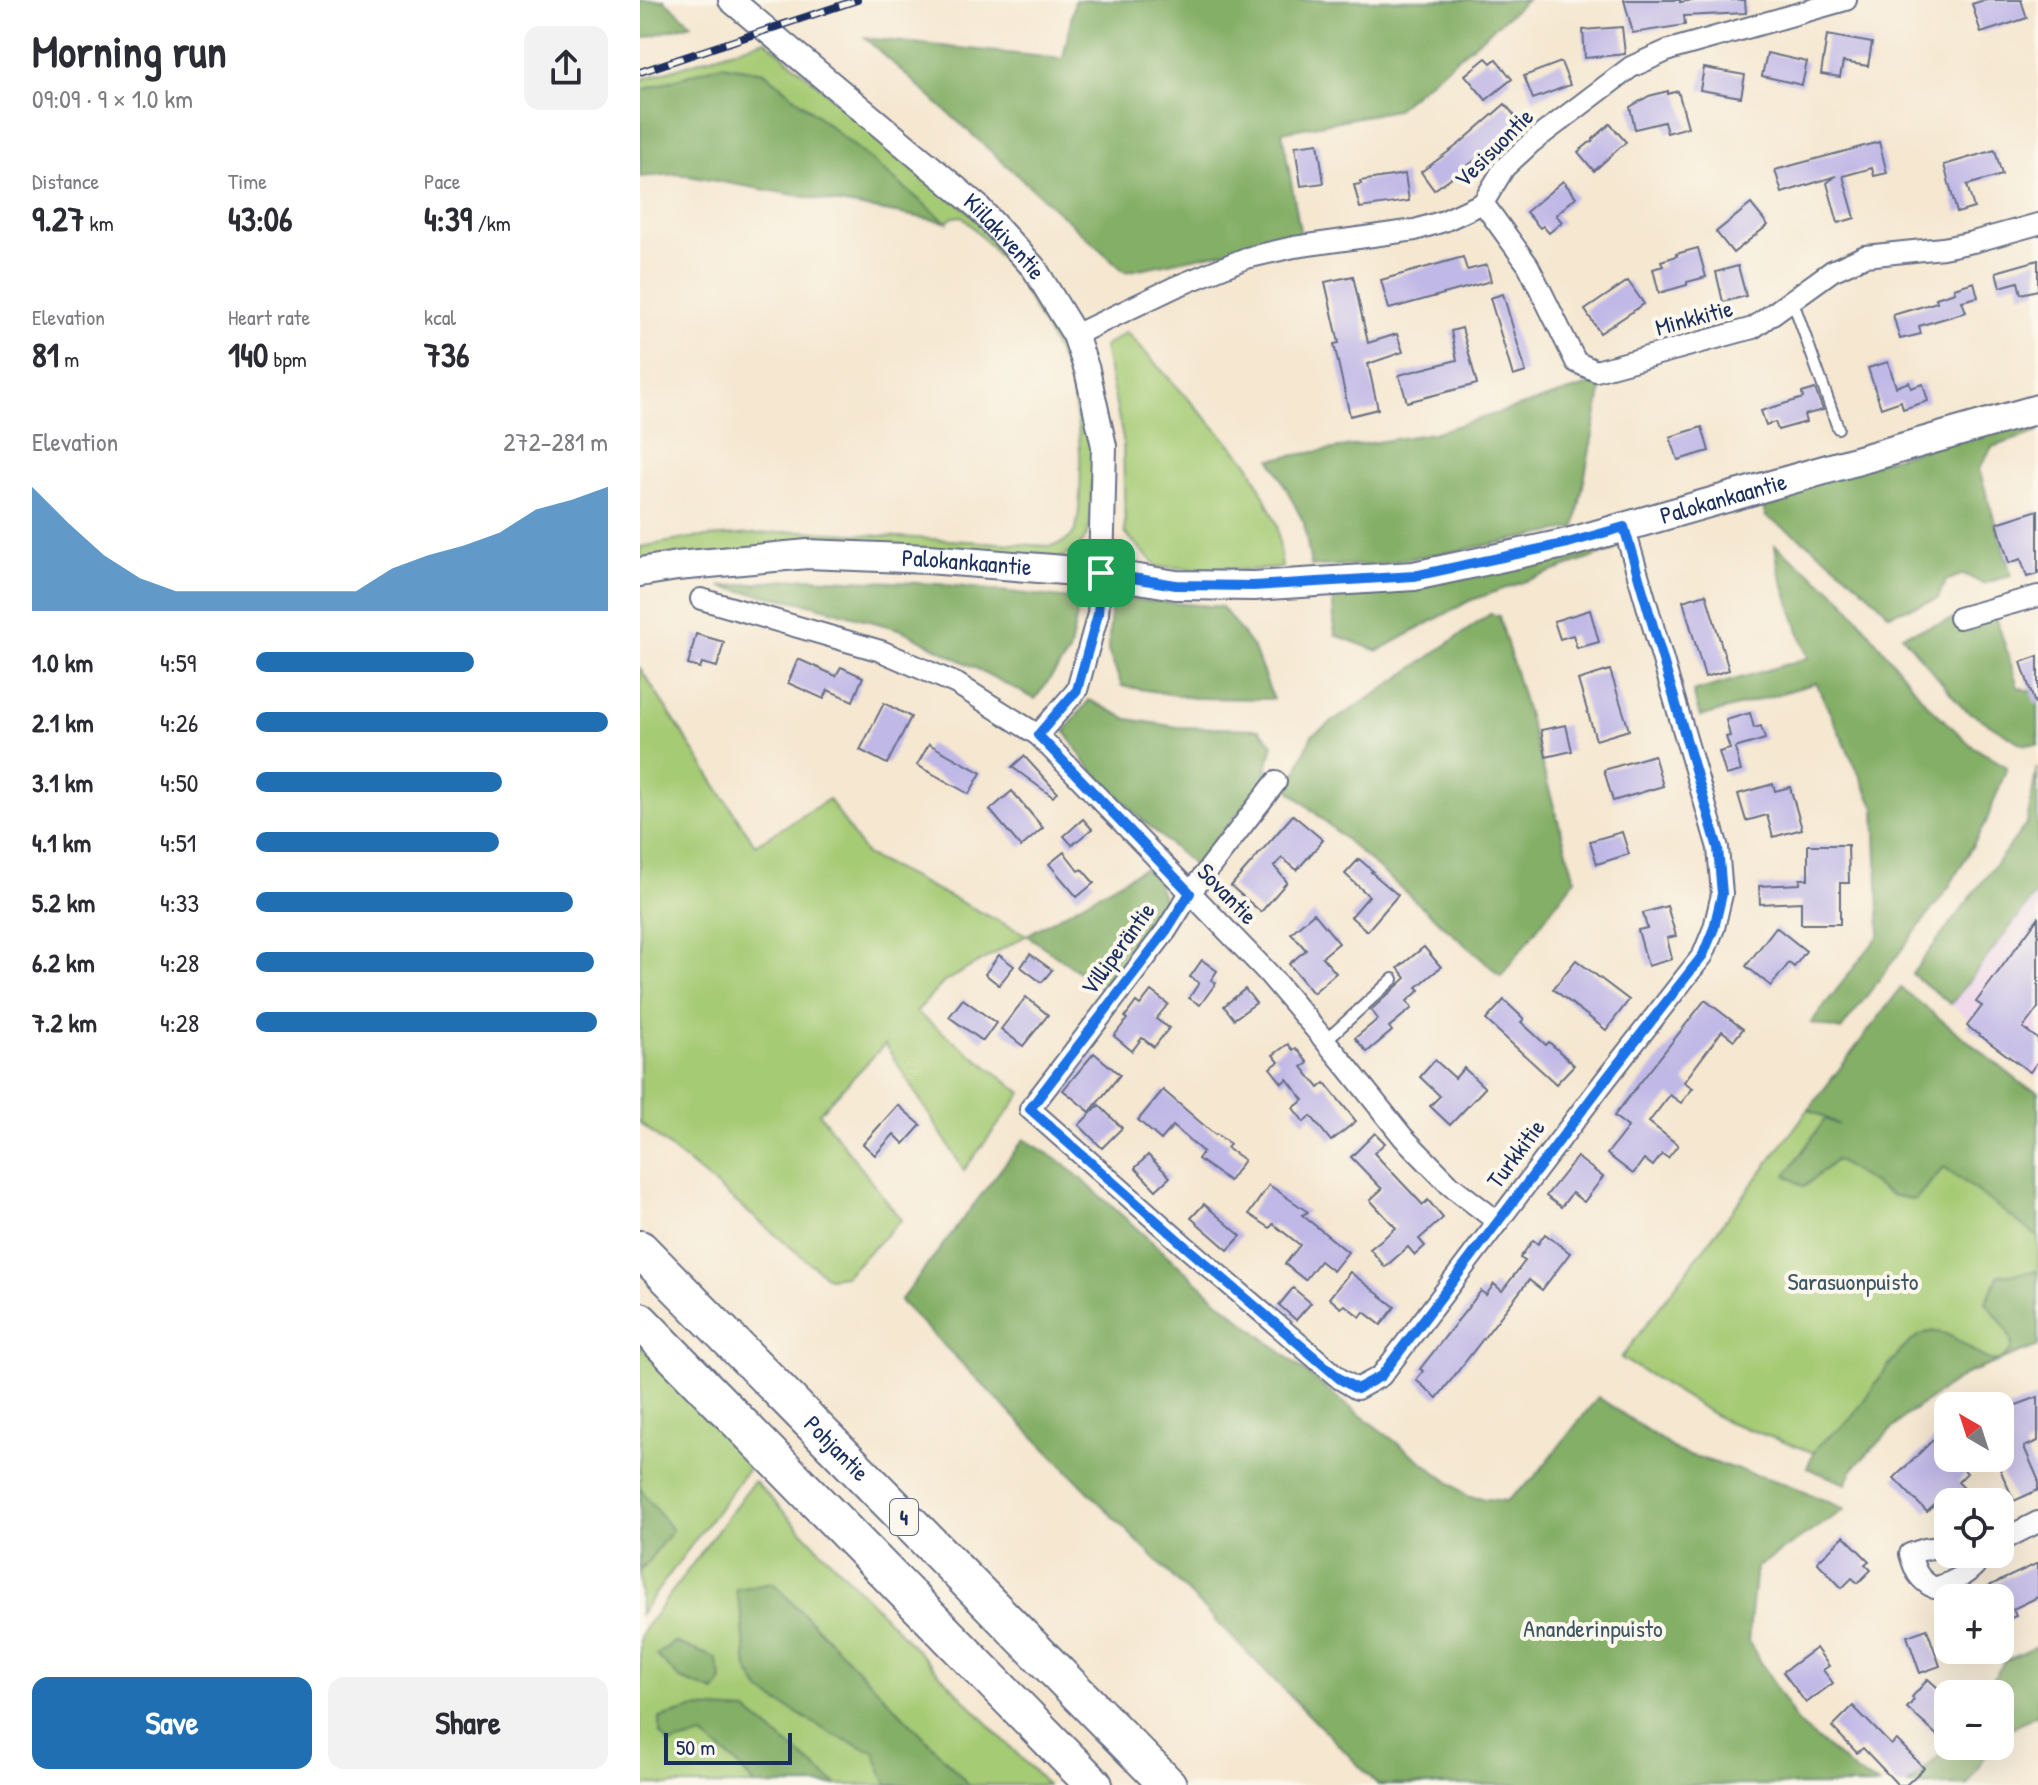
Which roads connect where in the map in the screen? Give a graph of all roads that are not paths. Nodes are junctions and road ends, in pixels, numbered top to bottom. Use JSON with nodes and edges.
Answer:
{"nodes":[{"id":1,"x":731,"y":0,"type":"edge"},
{"id":2,"x":1846,"y":0,"type":"edge"},
{"id":3,"x":1483,"y":203,"type":"junction"},
{"id":4,"x":2038,"y":224,"type":"edge"},
{"id":5,"x":1792,"y":299,"type":"junction"},
{"id":6,"x":1075,"y":335,"type":"junction"},
{"id":7,"x":2038,"y":409,"type":"edge"},
{"id":8,"x":1838,"y":428,"type":"dead end"},
{"id":9,"x":1624,"y":527,"type":"junction"},
{"id":10,"x":640,"y":572,"type":"edge"},
{"id":11,"x":1101,"y":573,"type":"junction"},
{"id":12,"x":2038,"y":596,"type":"edge"},
{"id":13,"x":701,"y":599,"type":"dead end"},
{"id":14,"x":1959,"y":618,"type":"dead end"},
{"id":15,"x":1038,"y":735,"type":"junction"},
{"id":16,"x":1276,"y":782,"type":"dead end"},
{"id":17,"x":1190,"y":893,"type":"junction"},
{"id":18,"x":1393,"y":979,"type":"dead end"},
{"id":19,"x":1325,"y":1041,"type":"junction"},
{"id":20,"x":1030,"y":1109,"type":"joint"},
{"id":21,"x":1498,"y":1222,"type":"junction"},
{"id":22,"x":640,"y":1249,"type":"edge"},
{"id":23,"x":640,"y":1321,"type":"edge"},
{"id":24,"x":2038,"y":1522,"type":"edge"},
{"id":25,"x":2014,"y":1534,"type":"edge"},
{"id":26,"x":1934,"y":1548,"type":"edge"},
{"id":27,"x":1973,"y":1568,"type":"edge"},
{"id":28,"x":1094,"y":1785,"type":"edge"},
{"id":29,"x":1168,"y":1785,"type":"edge"}],
"edges":[{"from":1,"to":6,"type":"street","name":"Kiilakiventie"},
{"from":2,"to":3,"type":"street","name":"Vesisuontie"},
{"from":3,"to":5,"type":"street","name":"Minkkitie"},
{"from":3,"to":6,"type":"street","name":"Vesisuontie"},
{"from":4,"to":5,"type":"street","name":"Minkkitie"},
{"from":5,"to":8,"type":"lane"},
{"from":6,"to":11,"type":"street","name":"Kiilakiventie"},
{"from":7,"to":9,"type":"main road","name":"Palokankaantie"},
{"from":9,"to":11,"type":"main road","name":"Palokankaantie"},
{"from":9,"to":21,"type":"street","name":"Turkkitie"},
{"from":10,"to":11,"type":"main road","name":"Palokankaantie"},
{"from":11,"to":15,"type":"street"},
{"from":12,"to":14,"type":"street"},
{"from":13,"to":15,"type":"street"},
{"from":15,"to":17,"type":"street","name":"Sovantie"},
{"from":16,"to":17,"type":"street","name":"Villiperäntie"},
{"from":17,"to":19,"type":"street","name":"Sovantie"},
{"from":17,"to":20,"type":"street","name":"Villiperäntie"},
{"from":18,"to":19,"type":"lane"},
{"from":19,"to":21,"type":"street","name":"Sovantie"},
{"from":20,"to":21,"type":"street","name":"Turkkitie"},
{"from":22,"to":29,"type":"highway","name":"Pohjantie","number":"4"},
{"from":23,"to":28,"type":"highway","number":"4"},
{"from":24,"to":25,"type":"street"},
{"from":26,"to":27,"type":"street"}]}
